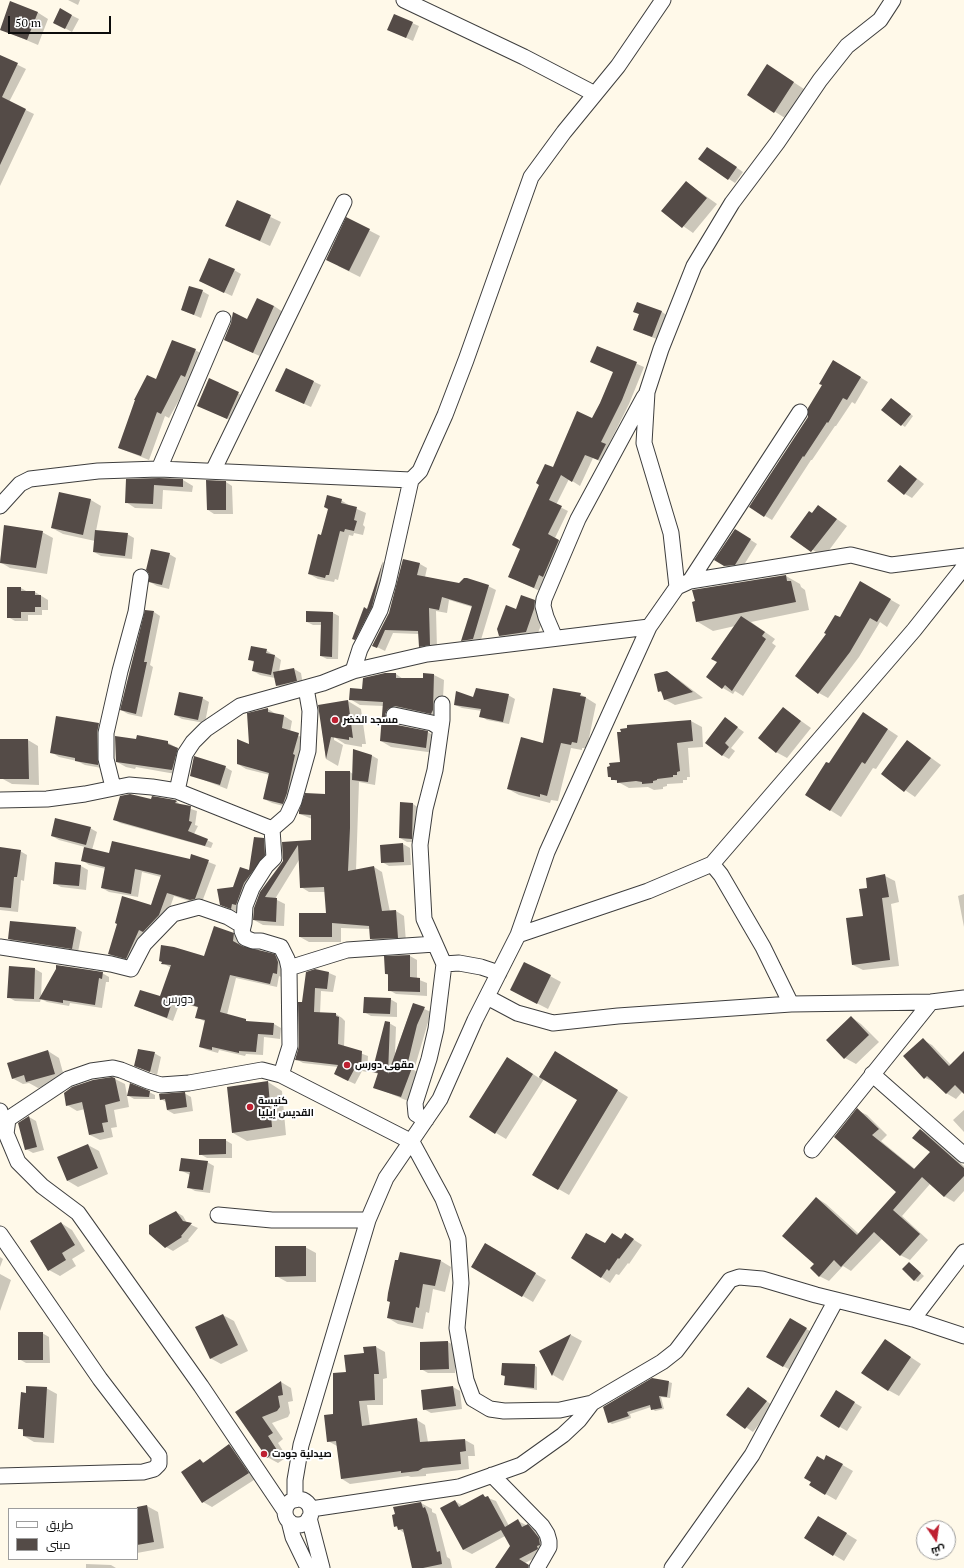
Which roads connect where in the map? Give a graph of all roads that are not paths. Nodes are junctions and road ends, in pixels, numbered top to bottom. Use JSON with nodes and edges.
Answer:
{"nodes":[{"id":1,"x":404,"y":0,"type":"edge"},
{"id":2,"x":663,"y":0,"type":"edge"},
{"id":3,"x":892,"y":0,"type":"edge"},
{"id":4,"x":595,"y":94,"type":"junction"},
{"id":5,"x":344,"y":202,"type":"dead end"},
{"id":6,"x":222,"y":319,"type":"dead end"},
{"id":7,"x":647,"y":392,"type":"junction"},
{"id":8,"x":800,"y":412,"type":"dead end"},
{"id":9,"x":159,"y":469,"type":"junction"},
{"id":10,"x":213,"y":472,"type":"junction"},
{"id":11,"x":411,"y":480,"type":"junction"},
{"id":12,"x":0,"y":506,"type":"edge"},
{"id":13,"x":964,"y":556,"type":"edge"},
{"id":14,"x":964,"y":567,"type":"edge"},
{"id":15,"x":141,"y":577,"type":"dead end"},
{"id":16,"x":684,"y":584,"type":"junction"},
{"id":17,"x":649,"y":627,"type":"junction"},
{"id":18,"x":556,"y":638,"type":"junction"},
{"id":19,"x":353,"y":671,"type":"junction"},
{"id":20,"x":306,"y":688,"type":"junction"},
{"id":21,"x":442,"y":704,"type":"dead end"},
{"id":22,"x":394,"y":715,"type":"dead end"},
{"id":23,"x":440,"y":728,"type":"junction"},
{"id":24,"x":113,"y":787,"type":"junction"},
{"id":25,"x":176,"y":791,"type":"junction"},
{"id":26,"x":0,"y":800,"type":"edge"},
{"id":27,"x":272,"y":829,"type":"junction"},
{"id":28,"x":712,"y":864,"type":"junction"},
{"id":29,"x":244,"y":923,"type":"junction"},
{"id":30,"x":518,"y":935,"type":"junction"},
{"id":31,"x":434,"y":944,"type":"junction"},
{"id":32,"x":0,"y":947,"type":"edge"},
{"id":33,"x":444,"y":964,"type":"junction"},
{"id":34,"x":289,"y":968,"type":"junction"},
{"id":35,"x":499,"y":973,"type":"junction"},
{"id":36,"x":487,"y":997,"type":"junction"},
{"id":37,"x":964,"y":998,"type":"edge"},
{"id":38,"x":931,"y":1002,"type":"junction"},
{"id":39,"x":791,"y":1004,"type":"junction"},
{"id":40,"x":872,"y":1074,"type":"junction"},
{"id":41,"x":281,"y":1075,"type":"junction"},
{"id":42,"x":426,"y":1120,"type":"junction"},
{"id":43,"x":2,"y":1124,"type":"edge"},
{"id":44,"x":412,"y":1142,"type":"junction"},
{"id":45,"x":812,"y":1150,"type":"dead end"},
{"id":46,"x":964,"y":1155,"type":"edge"},
{"id":47,"x":218,"y":1215,"type":"dead end"},
{"id":48,"x":368,"y":1220,"type":"junction"},
{"id":49,"x":0,"y":1234,"type":"edge"},
{"id":50,"x":964,"y":1252,"type":"edge"},
{"id":51,"x":836,"y":1300,"type":"junction"},
{"id":52,"x":913,"y":1319,"type":"junction"},
{"id":53,"x":964,"y":1336,"type":"edge"},
{"id":54,"x":592,"y":1403,"type":"junction"},
{"id":55,"x":0,"y":1476,"type":"edge"},
{"id":56,"x":492,"y":1476,"type":"junction"},
{"id":57,"x":290,"y":1510,"type":"junction"},
{"id":58,"x":310,"y":1513,"type":"junction"},
{"id":59,"x":308,"y":1568,"type":"edge"},
{"id":60,"x":322,"y":1568,"type":"edge"},
{"id":61,"x":537,"y":1568,"type":"edge"},
{"id":62,"x":672,"y":1568,"type":"edge"}],
"edges":[{"from":1,"to":4,"type":"street"},
{"from":2,"to":4,"type":"street"},
{"from":3,"to":7,"type":"street"},
{"from":4,"to":11,"type":"street"},
{"from":5,"to":10,"type":"street"},
{"from":6,"to":9,"type":"street"},
{"from":7,"to":16,"type":"street"},
{"from":7,"to":18,"type":"street"},
{"from":8,"to":16,"type":"street"},
{"from":9,"to":10,"type":"street"},
{"from":9,"to":12,"type":"street"},
{"from":10,"to":11,"type":"street"},
{"from":11,"to":19,"type":"street"},
{"from":13,"to":16,"type":"street"},
{"from":14,"to":28,"type":"street"},
{"from":15,"to":24,"type":"street"},
{"from":16,"to":17,"type":"street"},
{"from":17,"to":18,"type":"street"},
{"from":17,"to":30,"type":"street"},
{"from":18,"to":19,"type":"street"},
{"from":19,"to":20,"type":"street"},
{"from":20,"to":25,"type":"street"},
{"from":20,"to":27,"type":"street"},
{"from":21,"to":23,"type":"street"},
{"from":22,"to":23,"type":"street"},
{"from":23,"to":31,"type":"street"},
{"from":24,"to":25,"type":"street"},
{"from":24,"to":26,"type":"street"},
{"from":25,"to":27,"type":"street"},
{"from":27,"to":29,"type":"street"},
{"from":28,"to":30,"type":"street"},
{"from":28,"to":39,"type":"street"},
{"from":29,"to":32,"type":"street"},
{"from":29,"to":34,"type":"street"},
{"from":30,"to":35,"type":"street"},
{"from":31,"to":33,"type":"street"},
{"from":31,"to":34,"type":"street"},
{"from":33,"to":35,"type":"street"},
{"from":33,"to":42,"type":"street"},
{"from":34,"to":41,"type":"street"},
{"from":35,"to":36,"type":"street"},
{"from":36,"to":39,"type":"street"},
{"from":36,"to":42,"type":"street"},
{"from":37,"to":38,"type":"street"},
{"from":38,"to":39,"type":"street"},
{"from":38,"to":40,"type":"street"},
{"from":40,"to":45,"type":"street"},
{"from":40,"to":46,"type":"street"},
{"from":41,"to":43,"type":"street"},
{"from":41,"to":44,"type":"street"},
{"from":42,"to":44,"type":"street"},
{"from":43,"to":57,"type":"street"},
{"from":44,"to":48,"type":"street"},
{"from":44,"to":54,"type":"street"},
{"from":47,"to":48,"type":"street"},
{"from":48,"to":57,"type":"street"},
{"from":49,"to":55,"type":"street"},
{"from":50,"to":52,"type":"street"},
{"from":51,"to":52,"type":"street"},
{"from":51,"to":54,"type":"street"},
{"from":51,"to":62,"type":"street"},
{"from":52,"to":53,"type":"street"},
{"from":54,"to":56,"type":"street"},
{"from":56,"to":58,"type":"street"},
{"from":56,"to":61,"type":"street"},
{"from":57,"to":58,"type":"street"},
{"from":57,"to":58,"type":"street"},
{"from":57,"to":59,"type":"street"},
{"from":58,"to":60,"type":"street"}]}
